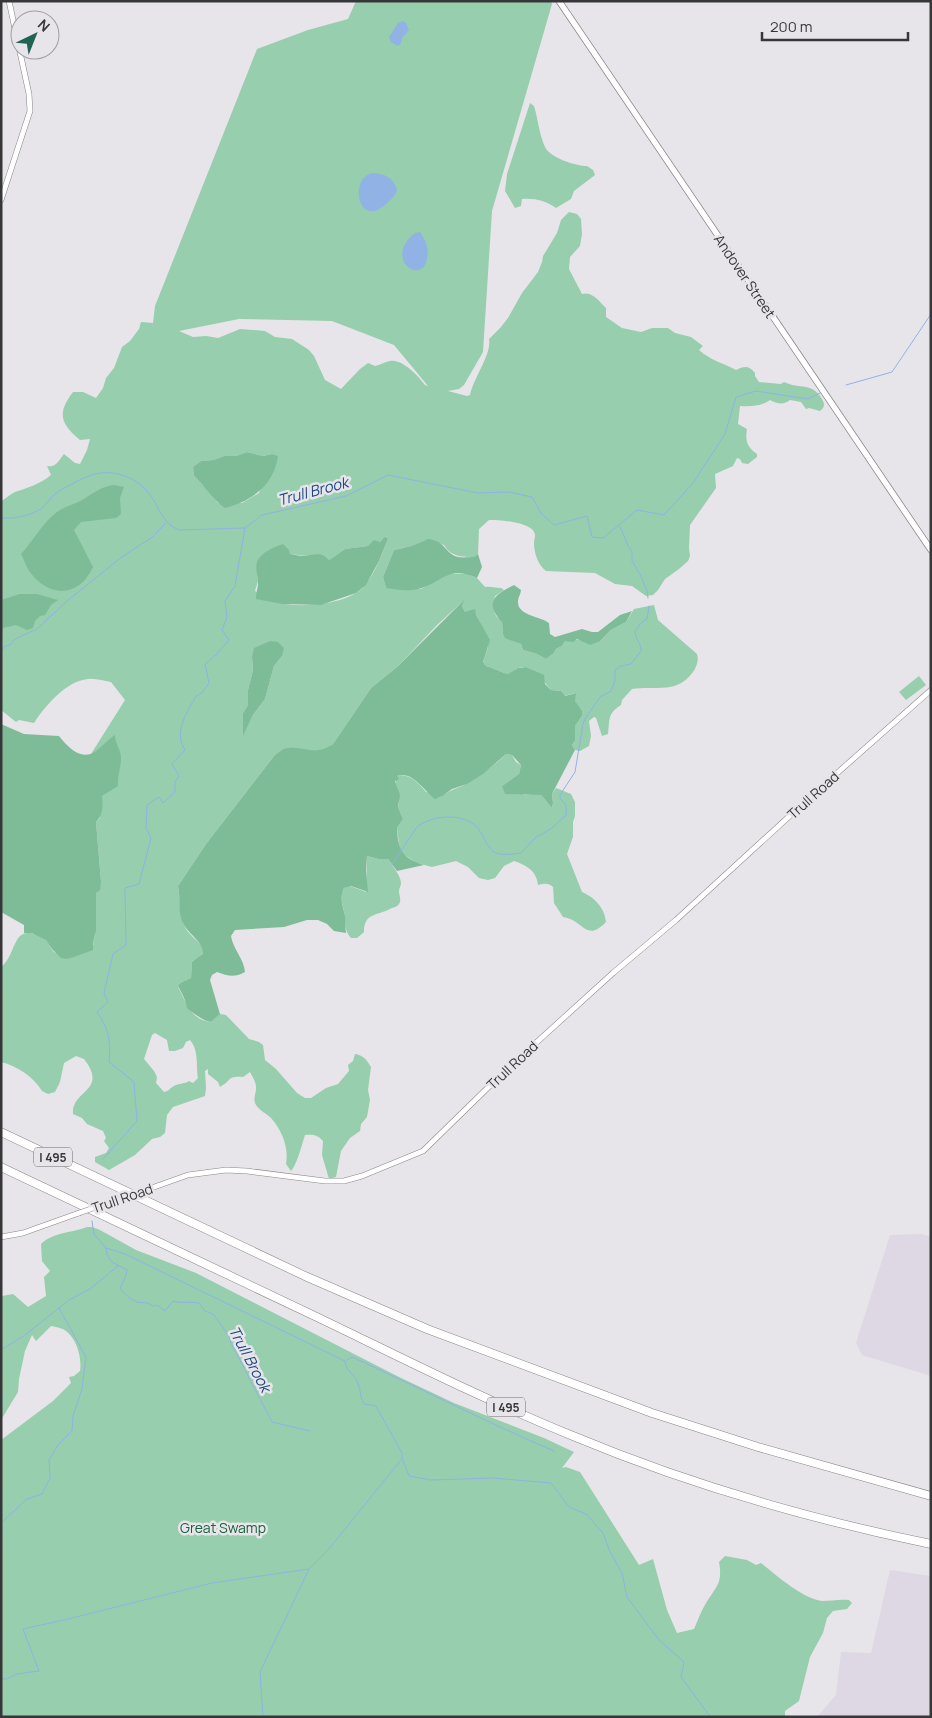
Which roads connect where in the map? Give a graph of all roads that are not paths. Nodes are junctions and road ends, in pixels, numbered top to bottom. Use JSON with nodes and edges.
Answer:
{"nodes":[{"id":1,"x":9,"y":1,"type":"edge"},
{"id":2,"x":559,"y":1,"type":"edge"},
{"id":3,"x":1,"y":200,"type":"edge"},
{"id":4,"x":931,"y":550,"type":"edge"},
{"id":5,"x":931,"y":690,"type":"edge"},
{"id":6,"x":1,"y":1132,"type":"edge"},
{"id":7,"x":1,"y":1167,"type":"edge"},
{"id":8,"x":1,"y":1237,"type":"edge"},
{"id":9,"x":931,"y":1496,"type":"edge"},
{"id":10,"x":931,"y":1544,"type":"edge"}],
"edges":[{"from":1,"to":3,"type":"street"},
{"from":2,"to":4,"type":"main road","name":"Andover Street"},
{"from":5,"to":8,"type":"street","name":"Trull Road","bridge":true},
{"from":6,"to":9,"type":"highway","number":"I 495"},
{"from":7,"to":10,"type":"highway","number":"I 495"}]}
